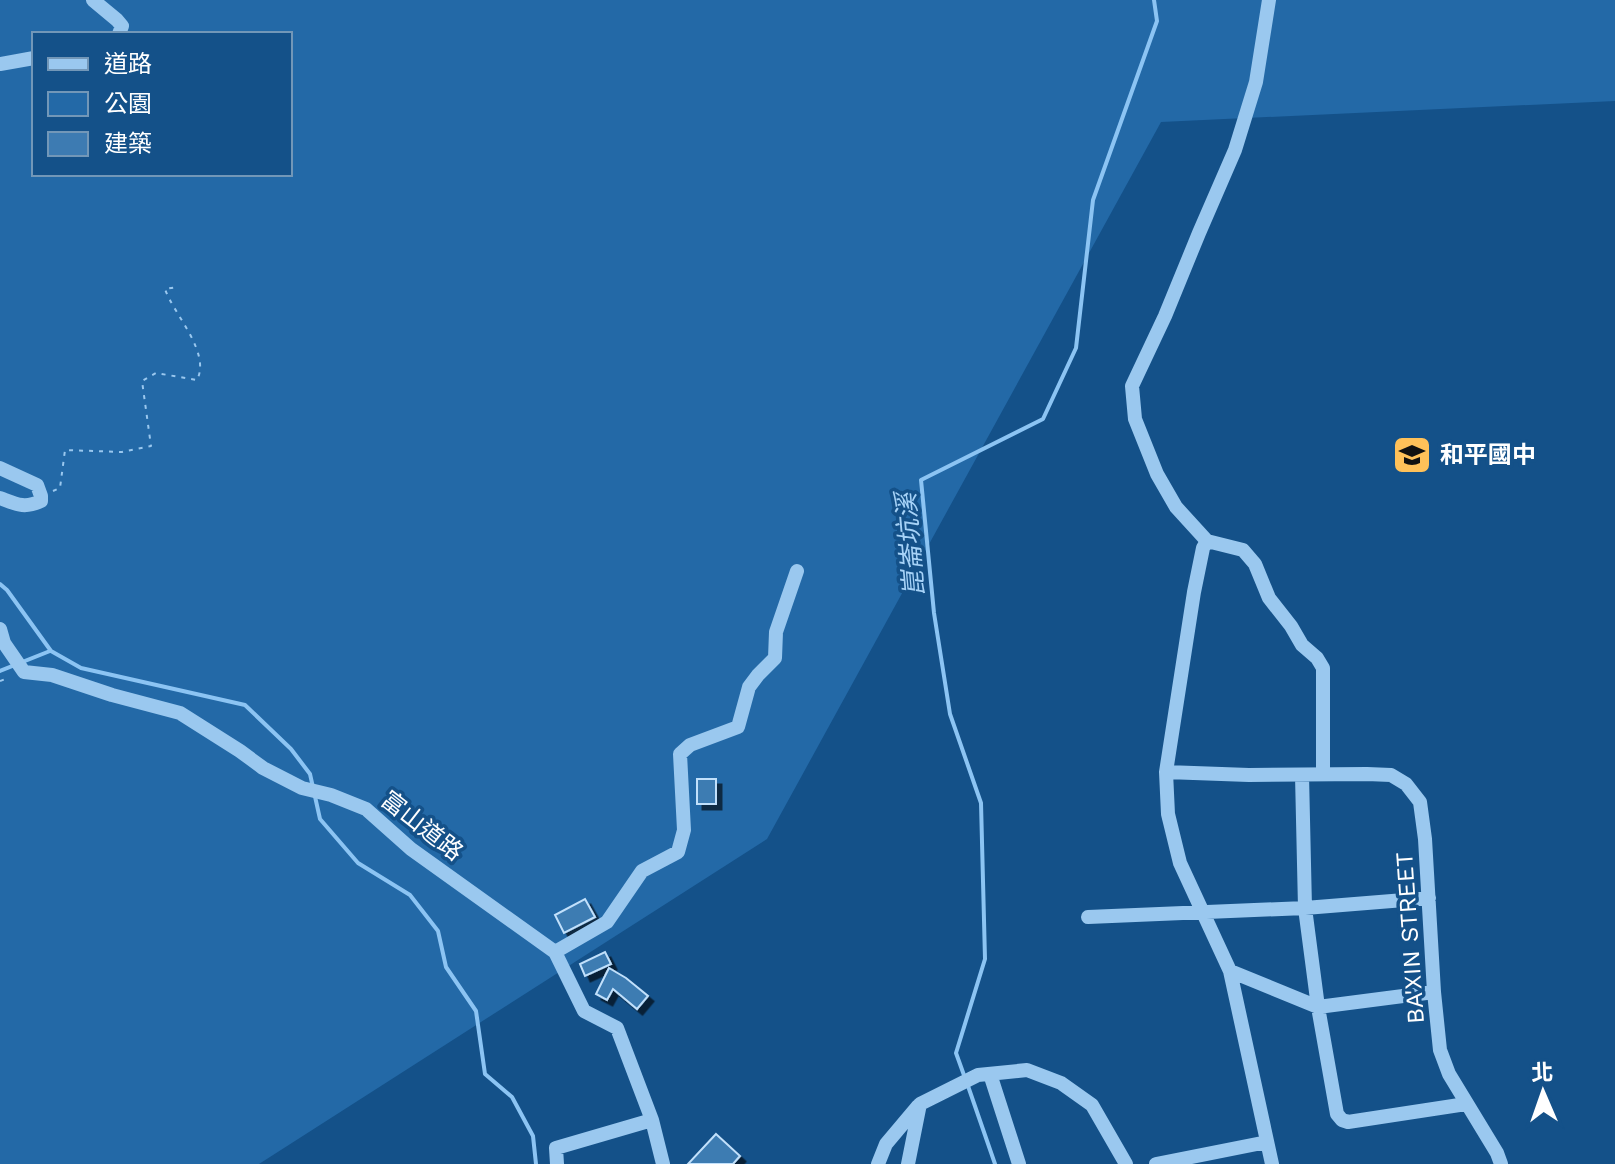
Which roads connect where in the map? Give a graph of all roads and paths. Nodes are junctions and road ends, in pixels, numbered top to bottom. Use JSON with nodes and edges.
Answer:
{"nodes":[{"id":1,"x":93,"y":0,"type":"edge"},
{"id":2,"x":1269,"y":0,"type":"edge"},
{"id":3,"x":120,"y":32,"type":"edge"},
{"id":4,"x":32,"y":58,"type":"edge"},
{"id":5,"x":0,"y":64,"type":"edge"},
{"id":6,"x":177,"y":287,"type":"dead end"},
{"id":7,"x":0,"y":468,"type":"edge"},
{"id":8,"x":41,"y":496,"type":"junction"},
{"id":9,"x":0,"y":498,"type":"edge"},
{"id":10,"x":1207,"y":541,"type":"junction"},
{"id":11,"x":797,"y":571,"type":"dead end"},
{"id":12,"x":0,"y":629,"type":"edge"},
{"id":13,"x":1166,"y":772,"type":"junction"},
{"id":14,"x":1323,"y":773,"type":"junction"},
{"id":15,"x":1302,"y":775,"type":"junction"},
{"id":16,"x":1429,"y":898,"type":"junction"},
{"id":17,"x":1305,"y":908,"type":"junction"},
{"id":18,"x":1201,"y":913,"type":"junction"},
{"id":19,"x":1088,"y":917,"type":"dead end"},
{"id":20,"x":555,"y":952,"type":"junction"},
{"id":21,"x":1230,"y":971,"type":"junction"},
{"id":22,"x":1434,"y":992,"type":"junction"},
{"id":23,"x":1318,"y":1007,"type":"junction"},
{"id":24,"x":990,"y":1074,"type":"junction"},
{"id":25,"x":920,"y":1104,"type":"junction"},
{"id":26,"x":1466,"y":1104,"type":"junction"},
{"id":27,"x":652,"y":1120,"type":"junction"},
{"id":28,"x":1267,"y":1142,"type":"junction"},
{"id":29,"x":557,"y":1164,"type":"edge"},
{"id":30,"x":663,"y":1164,"type":"edge"},
{"id":31,"x":878,"y":1164,"type":"edge"},
{"id":32,"x":908,"y":1164,"type":"edge"},
{"id":33,"x":1019,"y":1164,"type":"edge"},
{"id":34,"x":1126,"y":1164,"type":"edge"},
{"id":35,"x":1156,"y":1164,"type":"edge"},
{"id":36,"x":1272,"y":1164,"type":"edge"},
{"id":37,"x":1501,"y":1164,"type":"edge"}],
"edges":[{"from":1,"to":3,"type":"street"},
{"from":2,"to":10,"type":"street"},
{"from":4,"to":5,"type":"street"},
{"from":6,"to":8,"type":"path"},
{"from":7,"to":8,"type":"street"},
{"from":8,"to":9,"type":"street"},
{"from":10,"to":13,"type":"street"},
{"from":10,"to":14,"type":"street"},
{"from":11,"to":20,"type":"street"},
{"from":12,"to":20,"type":"street","name":"富山道路"},
{"from":13,"to":15,"type":"street","name":"BA'XIN STREET"},
{"from":13,"to":18,"type":"street"},
{"from":14,"to":15,"type":"street","name":"BA'XIN STREET"},
{"from":14,"to":16,"type":"street","name":"BA'XIN STREET"},
{"from":15,"to":17,"type":"street"},
{"from":16,"to":17,"type":"street"},
{"from":16,"to":22,"type":"street","name":"BA'XIN STREET"},
{"from":17,"to":18,"type":"street"},
{"from":17,"to":23,"type":"street"},
{"from":18,"to":19,"type":"street"},
{"from":18,"to":21,"type":"street"},
{"from":20,"to":27,"type":"street","name":"富山道路"},
{"from":21,"to":23,"type":"street"},
{"from":21,"to":28,"type":"street"},
{"from":22,"to":23,"type":"street"},
{"from":22,"to":26,"type":"street","name":"BA'XIN STREET"},
{"from":23,"to":26,"type":"street"},
{"from":24,"to":25,"type":"street"},
{"from":24,"to":33,"type":"street"},
{"from":24,"to":34,"type":"street"},
{"from":25,"to":31,"type":"street"},
{"from":25,"to":32,"type":"street"},
{"from":26,"to":37,"type":"street","name":"BA'XIN STREET"},
{"from":27,"to":29,"type":"street"},
{"from":27,"to":30,"type":"street","name":"富山道路"},
{"from":28,"to":35,"type":"street"},
{"from":28,"to":36,"type":"street"}]}
